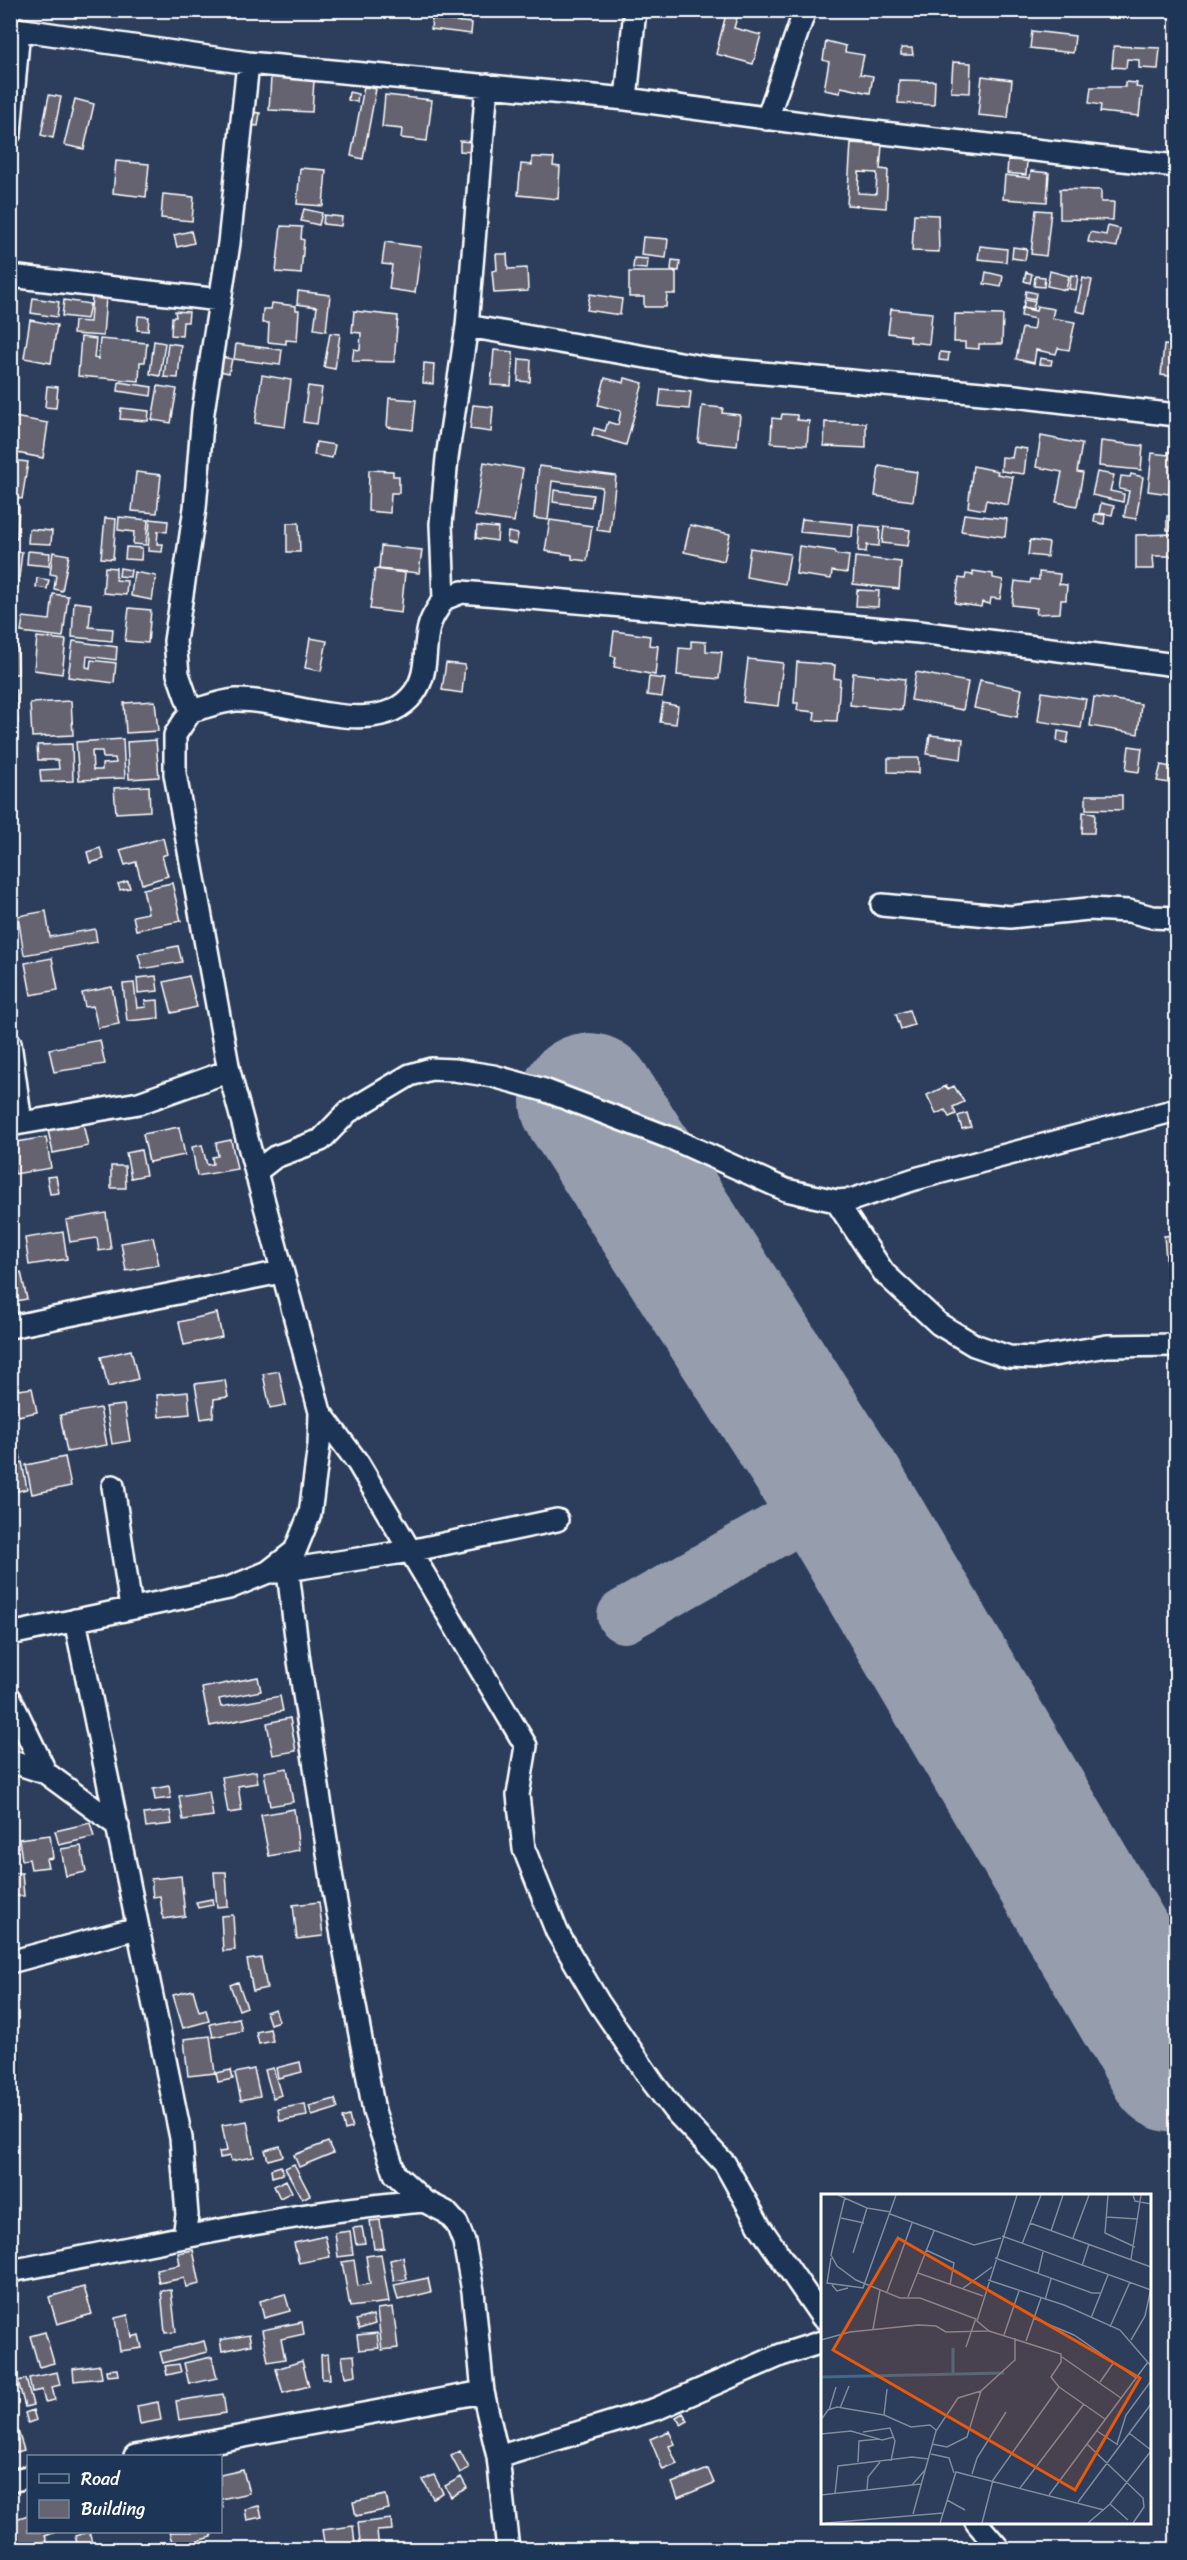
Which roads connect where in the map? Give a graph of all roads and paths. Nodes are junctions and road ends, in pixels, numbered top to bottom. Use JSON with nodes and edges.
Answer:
{"nodes":[{"id":1,"x":635,"y":10,"type":"edge"},
{"id":2,"x":805,"y":10,"type":"edge"},
{"id":3,"x":15,"y":29,"type":"edge"},
{"id":4,"x":248,"y":63,"type":"junction"},
{"id":5,"x":487,"y":85,"type":"junction"},
{"id":6,"x":626,"y":99,"type":"junction"},
{"id":7,"x":767,"y":119,"type":"junction"},
{"id":8,"x":10,"y":133,"type":"edge"},
{"id":9,"x":1176,"y":166,"type":"edge"},
{"id":10,"x":10,"y":276,"type":"edge"},
{"id":11,"x":220,"y":300,"type":"junction"},
{"id":12,"x":467,"y":326,"type":"junction"},
{"id":13,"x":1176,"y":415,"type":"edge"},
{"id":14,"x":444,"y":598,"type":"junction"},
{"id":15,"x":1176,"y":665,"type":"edge"},
{"id":16,"x":192,"y":711,"type":"junction"},
{"id":17,"x":882,"y":905,"type":"dead end"},
{"id":18,"x":1176,"y":918,"type":"edge"},
{"id":19,"x":10,"y":1044,"type":"edge"},
{"id":20,"x":228,"y":1071,"type":"junction"},
{"id":21,"x":1176,"y":1110,"type":"edge"},
{"id":22,"x":16,"y":1124,"type":"edge"},
{"id":23,"x":257,"y":1171,"type":"junction"},
{"id":24,"x":836,"y":1201,"type":"junction"},
{"id":25,"x":281,"y":1272,"type":"junction"},
{"id":26,"x":10,"y":1327,"type":"edge"},
{"id":27,"x":1176,"y":1345,"type":"edge"},
{"id":28,"x":320,"y":1412,"type":"junction"},
{"id":29,"x":113,"y":1486,"type":"dead end"},
{"id":30,"x":557,"y":1520,"type":"dead end"},
{"id":31,"x":410,"y":1551,"type":"junction"},
{"id":32,"x":278,"y":1572,"type":"junction"},
{"id":33,"x":131,"y":1608,"type":"junction"},
{"id":34,"x":75,"y":1620,"type":"junction"},
{"id":35,"x":10,"y":1634,"type":"edge"},
{"id":36,"x":10,"y":1698,"type":"edge"},
{"id":37,"x":10,"y":1761,"type":"edge"},
{"id":38,"x":46,"y":1773,"type":"junction"},
{"id":39,"x":118,"y":1826,"type":"junction"},
{"id":40,"x":137,"y":1928,"type":"junction"},
{"id":41,"x":10,"y":1962,"type":"edge"},
{"id":42,"x":424,"y":2201,"type":"junction"},
{"id":43,"x":184,"y":2237,"type":"junction"},
{"id":44,"x":10,"y":2271,"type":"edge"},
{"id":45,"x":821,"y":2316,"type":"edge"},
{"id":46,"x":821,"y":2342,"type":"edge"},
{"id":47,"x":483,"y":2392,"type":"junction"},
{"id":48,"x":146,"y":2455,"type":"edge"},
{"id":49,"x":498,"y":2457,"type":"junction"},
{"id":50,"x":27,"y":2477,"type":"edge"},
{"id":51,"x":10,"y":2481,"type":"edge"},
{"id":52,"x":977,"y":2524,"type":"edge"},
{"id":53,"x":508,"y":2550,"type":"edge"},
{"id":54,"x":1000,"y":2550,"type":"edge"}],
"edges":[{"from":1,"to":6,"type":"street"},
{"from":2,"to":7,"type":"street"},
{"from":3,"to":4,"type":"street"},
{"from":3,"to":8,"type":"street"},
{"from":4,"to":5,"type":"street"},
{"from":4,"to":11,"type":"street"},
{"from":5,"to":6,"type":"street"},
{"from":5,"to":12,"type":"street"},
{"from":6,"to":7,"type":"street"},
{"from":7,"to":9,"type":"street"},
{"from":10,"to":11,"type":"street"},
{"from":11,"to":16,"type":"street"},
{"from":12,"to":13,"type":"street"},
{"from":12,"to":14,"type":"street"},
{"from":14,"to":15,"type":"street"},
{"from":14,"to":16,"type":"street"},
{"from":16,"to":20,"type":"street"},
{"from":17,"to":18,"type":"street"},
{"from":19,"to":22,"type":"street"},
{"from":20,"to":22,"type":"street"},
{"from":20,"to":23,"type":"street"},
{"from":21,"to":24,"type":"street"},
{"from":23,"to":24,"type":"street"},
{"from":23,"to":25,"type":"street"},
{"from":24,"to":27,"type":"street"},
{"from":25,"to":26,"type":"street"},
{"from":25,"to":28,"type":"street"},
{"from":28,"to":31,"type":"street"},
{"from":28,"to":32,"type":"street"},
{"from":29,"to":33,"type":"street"},
{"from":30,"to":31,"type":"street"},
{"from":31,"to":32,"type":"street"},
{"from":31,"to":45,"type":"street"},
{"from":32,"to":33,"type":"street"},
{"from":32,"to":42,"type":"street"},
{"from":33,"to":34,"type":"street"},
{"from":34,"to":35,"type":"street"},
{"from":34,"to":39,"type":"street"},
{"from":36,"to":38,"type":"street"},
{"from":37,"to":38,"type":"street"},
{"from":38,"to":39,"type":"street"},
{"from":39,"to":40,"type":"street"},
{"from":40,"to":41,"type":"street"},
{"from":40,"to":43,"type":"street"},
{"from":42,"to":43,"type":"street"},
{"from":42,"to":47,"type":"street"},
{"from":43,"to":44,"type":"street"},
{"from":46,"to":49,"type":"street"},
{"from":47,"to":48,"type":"street"},
{"from":47,"to":49,"type":"street"},
{"from":49,"to":53,"type":"street"},
{"from":50,"to":51,"type":"street"},
{"from":52,"to":54,"type":"street"}]}
